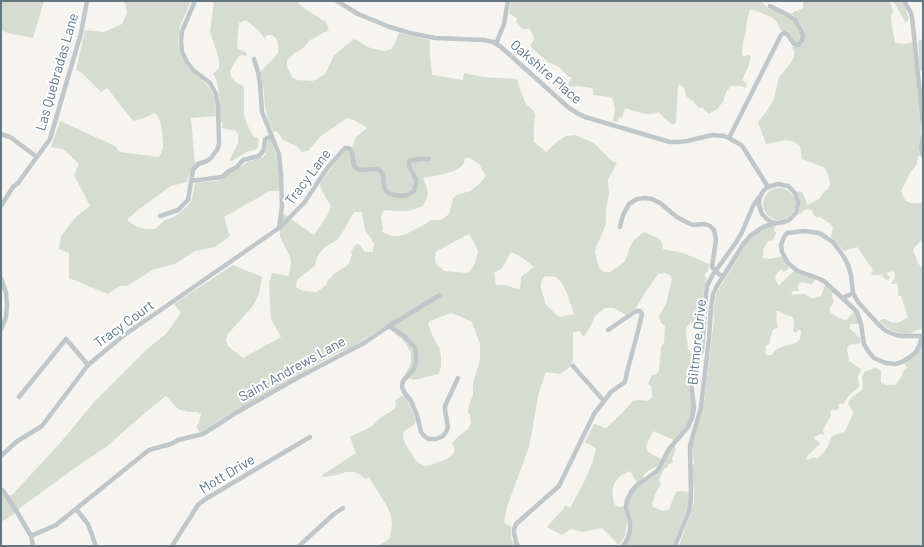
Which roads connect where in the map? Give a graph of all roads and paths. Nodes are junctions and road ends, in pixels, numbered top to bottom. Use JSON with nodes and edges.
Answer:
{"nodes":[{"id":1,"x":87,"y":1,"type":"edge"},
{"id":2,"x":195,"y":1,"type":"edge"},
{"id":3,"x":337,"y":1,"type":"edge"},
{"id":4,"x":508,"y":1,"type":"edge"},
{"id":5,"x":904,"y":1,"type":"edge"},
{"id":6,"x":770,"y":6,"type":"dead end"},
{"id":7,"x":496,"y":44,"type":"junction"},
{"id":8,"x":254,"y":59,"type":"dead end"},
{"id":9,"x":923,"y":122,"type":"edge"},
{"id":10,"x":1,"y":134,"type":"edge"},
{"id":11,"x":272,"y":136,"type":"junction"},
{"id":12,"x":923,"y":136,"type":"edge"},
{"id":13,"x":729,"y":138,"type":"junction"},
{"id":14,"x":923,"y":156,"type":"edge"},
{"id":15,"x":37,"y":157,"type":"junction"},
{"id":16,"x":429,"y":159,"type":"dead end"},
{"id":17,"x":191,"y":181,"type":"junction"},
{"id":18,"x":768,"y":187,"type":"junction"},
{"id":19,"x":761,"y":195,"type":"junction"},
{"id":20,"x":1,"y":206,"type":"edge"},
{"id":21,"x":160,"y":216,"type":"dead end"},
{"id":22,"x":784,"y":222,"type":"junction"},
{"id":23,"x":777,"y":223,"type":"junction"},
{"id":24,"x":620,"y":227,"type":"dead end"},
{"id":25,"x":279,"y":228,"type":"junction"},
{"id":26,"x":787,"y":233,"type":"junction"},
{"id":27,"x":715,"y":271,"type":"junction"},
{"id":28,"x":723,"y":277,"type":"junction"},
{"id":29,"x":1,"y":278,"type":"edge"},
{"id":30,"x":853,"y":293,"type":"junction"},
{"id":31,"x":440,"y":295,"type":"dead end"},
{"id":32,"x":843,"y":298,"type":"junction"},
{"id":33,"x":389,"y":326,"type":"junction"},
{"id":34,"x":1,"y":330,"type":"edge"},
{"id":35,"x":608,"y":330,"type":"dead end"},
{"id":36,"x":922,"y":336,"type":"edge"},
{"id":37,"x":88,"y":365,"type":"junction"},
{"id":38,"x":573,"y":366,"type":"dead end"},
{"id":39,"x":458,"y":378,"type":"dead end"},
{"id":40,"x":19,"y":397,"type":"dead end"},
{"id":41,"x":604,"y":401,"type":"junction"},
{"id":42,"x":681,"y":436,"type":"junction"},
{"id":43,"x":310,"y":437,"type":"dead end"},
{"id":44,"x":691,"y":441,"type":"junction"},
{"id":45,"x":1,"y":456,"type":"edge"},
{"id":46,"x":1,"y":489,"type":"edge"},
{"id":47,"x":344,"y":508,"type":"dead end"},
{"id":48,"x":76,"y":509,"type":"junction"},
{"id":49,"x":30,"y":536,"type":"junction"},
{"id":50,"x":33,"y":546,"type":"edge"},
{"id":51,"x":96,"y":546,"type":"edge"},
{"id":52,"x":172,"y":546,"type":"edge"},
{"id":53,"x":299,"y":546,"type":"edge"},
{"id":54,"x":518,"y":546,"type":"edge"},
{"id":55,"x":623,"y":546,"type":"edge"},
{"id":56,"x":675,"y":546,"type":"edge"}],
"edges":[{"from":1,"to":15,"type":"street","name":"Las Quebradas Lane"},
{"from":2,"to":17,"type":"street"},
{"from":3,"to":7,"type":"street","name":"Oakshire Place"},
{"from":4,"to":7,"type":"street"},
{"from":5,"to":9,"type":"street"},
{"from":6,"to":13,"type":"street"},
{"from":7,"to":13,"type":"street","name":"Oakshire Place"},
{"from":8,"to":11,"type":"street"},
{"from":10,"to":15,"type":"street"},
{"from":11,"to":17,"type":"street"},
{"from":11,"to":25,"type":"street"},
{"from":12,"to":14,"type":"street"},
{"from":13,"to":18,"type":"street","name":"Oakshire Place"},
{"from":15,"to":20,"type":"street","name":"Las Quebradas Lane"},
{"from":16,"to":25,"type":"street","name":"Tracy Lane"},
{"from":17,"to":21,"type":"street"},
{"from":18,"to":19,"type":"street","name":"Biltmore Drive"},
{"from":18,"to":22,"type":"street"},
{"from":19,"to":23,"type":"street"},
{"from":19,"to":27,"type":"street","name":"Biltmore Drive"},
{"from":22,"to":23,"type":"street","name":"Biltmore Drive"},
{"from":22,"to":26,"type":"street"},
{"from":23,"to":28,"type":"street","name":"Biltmore Drive"},
{"from":24,"to":27,"type":"street"},
{"from":25,"to":37,"type":"street","name":"Tracy Court"},
{"from":26,"to":30,"type":"street"},
{"from":26,"to":32,"type":"street"},
{"from":27,"to":28,"type":"street"},
{"from":27,"to":42,"type":"street","name":"Biltmore Drive"},
{"from":28,"to":44,"type":"street","name":"Biltmore Drive"},
{"from":29,"to":34,"type":"street"},
{"from":30,"to":32,"type":"street"},
{"from":30,"to":36,"type":"street"},
{"from":31,"to":33,"type":"street","name":"Saint Andrews Lane"},
{"from":32,"to":36,"type":"street"},
{"from":33,"to":39,"type":"street"},
{"from":33,"to":48,"type":"street","name":"Saint Andrews Lane"},
{"from":35,"to":41,"type":"street"},
{"from":37,"to":40,"type":"street"},
{"from":37,"to":45,"type":"street","name":"Tracy Court"},
{"from":38,"to":41,"type":"street"},
{"from":41,"to":54,"type":"street"},
{"from":42,"to":44,"type":"street"},
{"from":42,"to":55,"type":"street","name":"Biltmore Drive"},
{"from":43,"to":52,"type":"street","name":"Mott Drive"},
{"from":44,"to":56,"type":"street","name":"Biltmore Drive"},
{"from":46,"to":49,"type":"street"},
{"from":47,"to":53,"type":"street"},
{"from":48,"to":49,"type":"street"},
{"from":48,"to":51,"type":"street"},
{"from":49,"to":50,"type":"street"}]}
